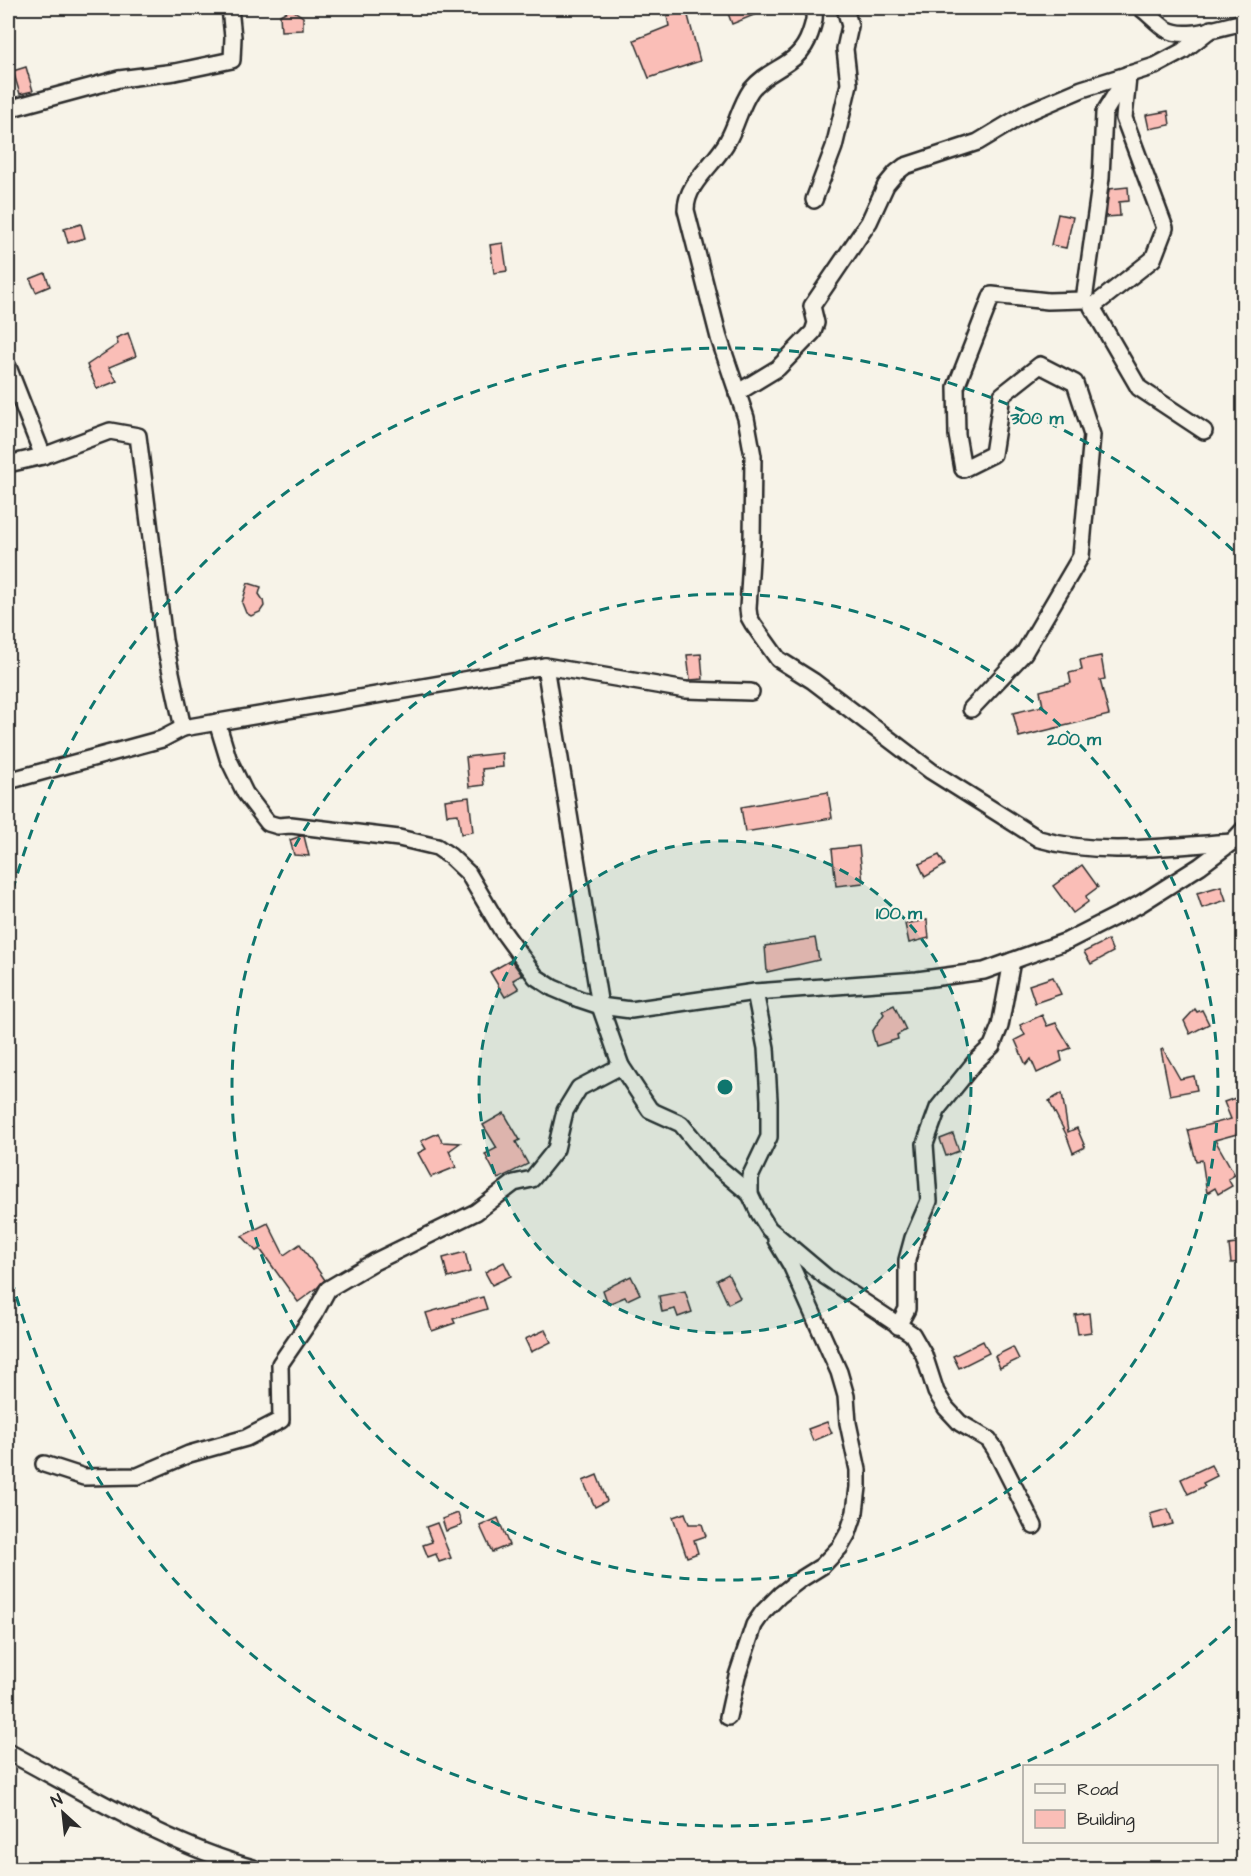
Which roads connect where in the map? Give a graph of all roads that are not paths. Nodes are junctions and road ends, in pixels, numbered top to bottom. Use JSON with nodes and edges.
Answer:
{"nodes":[{"id":1,"x":230,"y":8,"type":"edge"},
{"id":2,"x":830,"y":8,"type":"edge"},
{"id":3,"x":845,"y":8,"type":"edge"},
{"id":4,"x":1141,"y":8,"type":"edge"},
{"id":5,"x":814,"y":12,"type":"edge"},
{"id":6,"x":1244,"y":22,"type":"edge"},
{"id":7,"x":1211,"y":29,"type":"junction"},
{"id":8,"x":1128,"y":74,"type":"junction"},
{"id":9,"x":8,"y":109,"type":"edge"},
{"id":10,"x":814,"y":200,"type":"dead end"},
{"id":11,"x":8,"y":367,"type":"edge"},
{"id":12,"x":737,"y":393,"type":"junction"},
{"id":13,"x":1204,"y":431,"type":"dead end"},
{"id":14,"x":43,"y":456,"type":"junction"},
{"id":15,"x":8,"y":464,"type":"edge"},
{"id":16,"x":545,"y":666,"type":"junction"},
{"id":17,"x":751,"y":692,"type":"dead end"},
{"id":18,"x":970,"y":709,"type":"dead end"},
{"id":19,"x":217,"y":722,"type":"junction"},
{"id":20,"x":183,"y":728,"type":"junction"},
{"id":21,"x":8,"y":781,"type":"edge"},
{"id":22,"x":1244,"y":829,"type":"edge"},
{"id":23,"x":1232,"y":842,"type":"junction"},
{"id":24,"x":1012,"y":961,"type":"junction"},
{"id":25,"x":755,"y":992,"type":"junction"},
{"id":26,"x":600,"y":1006,"type":"junction"},
{"id":27,"x":621,"y":1066,"type":"junction"},
{"id":28,"x":750,"y":1194,"type":"junction"},
{"id":29,"x":769,"y":1229,"type":"junction"},
{"id":30,"x":898,"y":1326,"type":"junction"},
{"id":31,"x":44,"y":1464,"type":"dead end"},
{"id":32,"x":1034,"y":1526,"type":"dead end"},
{"id":33,"x":728,"y":1717,"type":"dead end"},
{"id":34,"x":8,"y":1752,"type":"edge"},
{"id":35,"x":254,"y":1869,"type":"edge"}],
"edges":[{"from":1,"to":9,"type":"street"},
{"from":2,"to":5,"type":"street"},
{"from":3,"to":10,"type":"street"},
{"from":4,"to":7,"type":"street"},
{"from":5,"to":12,"type":"street"},
{"from":6,"to":7,"type":"street"},
{"from":7,"to":8,"type":"street"},
{"from":8,"to":12,"type":"street"},
{"from":8,"to":13,"type":"street"},
{"from":8,"to":18,"type":"street"},
{"from":11,"to":14,"type":"street"},
{"from":12,"to":23,"type":"street"},
{"from":14,"to":15,"type":"street"},
{"from":14,"to":20,"type":"street"},
{"from":16,"to":17,"type":"street"},
{"from":16,"to":19,"type":"street"},
{"from":16,"to":26,"type":"street"},
{"from":19,"to":20,"type":"street"},
{"from":19,"to":26,"type":"street"},
{"from":20,"to":21,"type":"street"},
{"from":22,"to":23,"type":"street"},
{"from":23,"to":24,"type":"street"},
{"from":24,"to":25,"type":"street"},
{"from":24,"to":30,"type":"street"},
{"from":25,"to":26,"type":"street"},
{"from":25,"to":28,"type":"street"},
{"from":26,"to":27,"type":"street"},
{"from":27,"to":28,"type":"street"},
{"from":27,"to":31,"type":"street"},
{"from":28,"to":29,"type":"street"},
{"from":29,"to":30,"type":"street"},
{"from":29,"to":33,"type":"street"},
{"from":30,"to":32,"type":"street"},
{"from":34,"to":35,"type":"street"}]}
